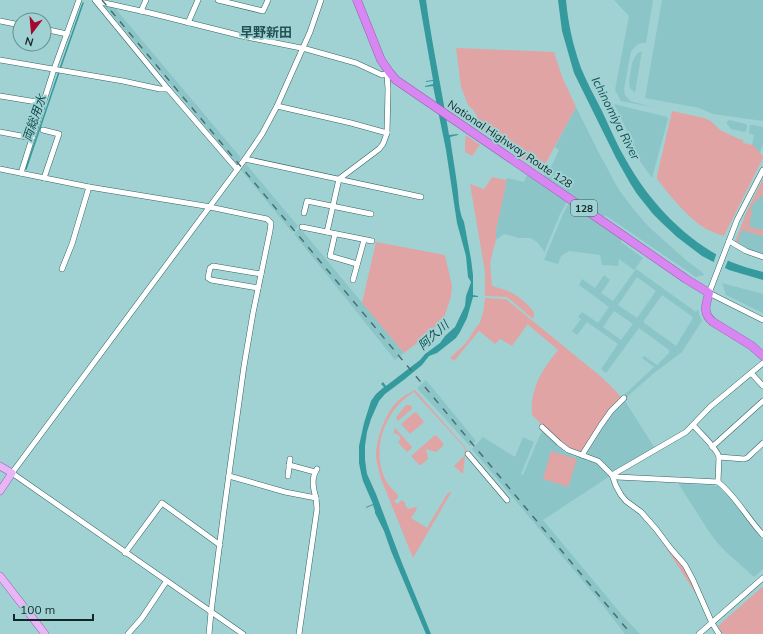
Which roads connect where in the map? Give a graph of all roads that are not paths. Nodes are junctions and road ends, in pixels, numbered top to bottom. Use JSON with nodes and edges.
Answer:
{"nodes":[{"id":1,"x":79,"y":0,"type":"edge"},
{"id":2,"x":146,"y":0,"type":"edge"},
{"id":3,"x":198,"y":0,"type":"edge"},
{"id":4,"x":218,"y":0,"type":"edge"},
{"id":5,"x":268,"y":0,"type":"edge"},
{"id":6,"x":321,"y":0,"type":"edge"},
{"id":7,"x":357,"y":0,"type":"edge"},
{"id":8,"x":95,"y":1,"type":"edge"},
{"id":9,"x":141,"y":11,"type":"junction"},
{"id":10,"x":0,"y":21,"type":"edge"},
{"id":11,"x":12,"y":23,"type":"edge"},
{"id":12,"x":188,"y":23,"type":"junction"},
{"id":13,"x":52,"y":31,"type":"edge"},
{"id":14,"x":67,"y":34,"type":"junction"},
{"id":15,"x":303,"y":48,"type":"junction"},
{"id":16,"x":0,"y":60,"type":"edge"},
{"id":17,"x":54,"y":69,"type":"junction"},
{"id":18,"x":389,"y":74,"type":"junction"},
{"id":19,"x":168,"y":89,"type":"junction"},
{"id":20,"x":0,"y":96,"type":"edge"},
{"id":21,"x":43,"y":103,"type":"junction"},
{"id":22,"x":277,"y":106,"type":"junction"},
{"id":23,"x":43,"y":130,"type":"dead end"},
{"id":24,"x":0,"y":132,"type":"edge"},
{"id":25,"x":387,"y":133,"type":"junction"},
{"id":26,"x":32,"y":138,"type":"junction"},
{"id":27,"x":245,"y":159,"type":"junction"},
{"id":28,"x":0,"y":169,"type":"edge"},
{"id":29,"x":237,"y":169,"type":"junction"},
{"id":30,"x":763,"y":170,"type":"edge"},
{"id":31,"x":21,"y":173,"type":"junction"},
{"id":32,"x":44,"y":178,"type":"junction"},
{"id":33,"x":339,"y":180,"type":"junction"},
{"id":34,"x":89,"y":187,"type":"junction"},
{"id":35,"x":422,"y":197,"type":"dead end"},
{"id":36,"x":333,"y":206,"type":"junction"},
{"id":37,"x":209,"y":207,"type":"junction"},
{"id":38,"x":304,"y":213,"type":"dead end"},
{"id":39,"x":370,"y":214,"type":"dead end"},
{"id":40,"x":302,"y":226,"type":"dead end"},
{"id":41,"x":327,"y":232,"type":"junction"},
{"id":42,"x":335,"y":234,"type":"junction"},
{"id":43,"x":364,"y":240,"type":"junction"},
{"id":44,"x":372,"y":241,"type":"dead end"},
{"id":45,"x":728,"y":243,"type":"junction"},
{"id":46,"x":763,"y":257,"type":"edge"},
{"id":47,"x":357,"y":264,"type":"junction"},
{"id":48,"x":62,"y":269,"type":"dead end"},
{"id":49,"x":261,"y":274,"type":"junction"},
{"id":50,"x":353,"y":280,"type":"dead end"},
{"id":51,"x":258,"y":288,"type":"junction"},
{"id":52,"x":709,"y":293,"type":"junction"},
{"id":53,"x":763,"y":320,"type":"edge"},
{"id":54,"x":763,"y":356,"type":"edge"},
{"id":55,"x":763,"y":363,"type":"edge"},
{"id":56,"x":751,"y":373,"type":"junction"},
{"id":57,"x":763,"y":386,"type":"edge"},
{"id":58,"x":624,"y":398,"type":"dead end"},
{"id":59,"x":763,"y":401,"type":"edge"},
{"id":60,"x":693,"y":426,"type":"junction"},
{"id":61,"x":542,"y":427,"type":"dead end"},
{"id":62,"x":763,"y":442,"type":"edge"},
{"id":63,"x":712,"y":447,"type":"junction"},
{"id":64,"x":468,"y":454,"type":"dead end"},
{"id":65,"x":582,"y":455,"type":"junction"},
{"id":66,"x":719,"y":457,"type":"junction"},
{"id":67,"x":290,"y":459,"type":"dead end"},
{"id":68,"x":289,"y":465,"type":"junction"},
{"id":69,"x":0,"y":466,"type":"edge"},
{"id":70,"x":12,"y":474,"type":"junction"},
{"id":71,"x":612,"y":475,"type":"junction"},
{"id":72,"x":228,"y":476,"type":"junction"},
{"id":73,"x":288,"y":476,"type":"dead end"},
{"id":74,"x":718,"y":482,"type":"junction"},
{"id":75,"x":0,"y":491,"type":"edge"},
{"id":76,"x":316,"y":498,"type":"junction"},
{"id":77,"x":507,"y":500,"type":"dead end"},
{"id":78,"x":763,"y":536,"type":"edge"},
{"id":79,"x":220,"y":545,"type":"junction"},
{"id":80,"x":125,"y":552,"type":"junction"},
{"id":81,"x":0,"y":576,"type":"edge"},
{"id":82,"x":763,"y":578,"type":"edge"},
{"id":83,"x":166,"y":582,"type":"junction"},
{"id":84,"x":211,"y":612,"type":"junction"},
{"id":85,"x":712,"y":623,"type":"junction"},
{"id":86,"x":45,"y":634,"type":"edge"},
{"id":87,"x":128,"y":634,"type":"edge"},
{"id":88,"x":209,"y":634,"type":"edge"},
{"id":89,"x":243,"y":634,"type":"edge"},
{"id":90,"x":299,"y":634,"type":"edge"},
{"id":91,"x":699,"y":634,"type":"edge"},
{"id":92,"x":719,"y":634,"type":"edge"}],
"edges":[{"from":1,"to":14,"type":"street"},
{"from":2,"to":9,"type":"street"},
{"from":3,"to":12,"type":"street"},
{"from":4,"to":5,"type":"street"},
{"from":6,"to":15,"type":"street"},
{"from":7,"to":18,"type":"highway","name":"National Highway Route 128","number":"128"},
{"from":8,"to":9,"type":"street"},
{"from":8,"to":19,"type":"street"},
{"from":9,"to":12,"type":"street"},
{"from":10,"to":11,"type":"street"},
{"from":12,"to":15,"type":"street"},
{"from":13,"to":14,"type":"street"},
{"from":14,"to":17,"type":"street"},
{"from":15,"to":18,"type":"street"},
{"from":15,"to":22,"type":"street"},
{"from":16,"to":17,"type":"street"},
{"from":17,"to":19,"type":"street"},
{"from":17,"to":21,"type":"street"},
{"from":18,"to":25,"type":"street"},
{"from":18,"to":52,"type":"highway","name":"National Highway Route 128","number":"128"},
{"from":19,"to":29,"type":"street"},
{"from":20,"to":21,"type":"street"},
{"from":21,"to":26,"type":"street"},
{"from":22,"to":25,"type":"street"},
{"from":22,"to":27,"type":"street"},
{"from":23,"to":32,"type":"street"},
{"from":24,"to":26,"type":"street"},
{"from":25,"to":33,"type":"street"},
{"from":26,"to":31,"type":"street"},
{"from":27,"to":29,"type":"street"},
{"from":27,"to":33,"type":"street"},
{"from":28,"to":31,"type":"street"},
{"from":29,"to":37,"type":"street"},
{"from":30,"to":45,"type":"street"},
{"from":31,"to":32,"type":"street"},
{"from":32,"to":34,"type":"street"},
{"from":33,"to":35,"type":"street"},
{"from":33,"to":36,"type":"street"},
{"from":34,"to":37,"type":"street"},
{"from":34,"to":48,"type":"street"},
{"from":36,"to":38,"type":"street"},
{"from":36,"to":39,"type":"street"},
{"from":36,"to":41,"type":"street"},
{"from":37,"to":49,"type":"street"},
{"from":37,"to":70,"type":"street"},
{"from":40,"to":41,"type":"street"},
{"from":41,"to":42,"type":"street"},
{"from":42,"to":43,"type":"street"},
{"from":42,"to":47,"type":"street"},
{"from":43,"to":44,"type":"street"},
{"from":43,"to":47,"type":"street"},
{"from":45,"to":46,"type":"street"},
{"from":45,"to":52,"type":"street"},
{"from":47,"to":50,"type":"street"},
{"from":49,"to":51,"type":"street"},
{"from":49,"to":51,"type":"street"},
{"from":51,"to":72,"type":"street"},
{"from":52,"to":53,"type":"street"},
{"from":52,"to":54,"type":"highway"},
{"from":55,"to":56,"type":"street"},
{"from":56,"to":57,"type":"street"},
{"from":56,"to":60,"type":"street"},
{"from":58,"to":65,"type":"street"},
{"from":59,"to":63,"type":"street"},
{"from":60,"to":63,"type":"street"},
{"from":60,"to":71,"type":"street"},
{"from":61,"to":65,"type":"street"},
{"from":62,"to":66,"type":"street"},
{"from":63,"to":66,"type":"street"},
{"from":64,"to":77,"type":"street"},
{"from":65,"to":71,"type":"street"},
{"from":66,"to":74,"type":"street"},
{"from":67,"to":68,"type":"street"},
{"from":68,"to":73,"type":"street"},
{"from":68,"to":76,"type":"street"},
{"from":69,"to":70,"type":"main road"},
{"from":70,"to":75,"type":"main road"},
{"from":70,"to":80,"type":"street"},
{"from":71,"to":74,"type":"street"},
{"from":71,"to":85,"type":"street"},
{"from":72,"to":76,"type":"street"},
{"from":72,"to":79,"type":"street"},
{"from":74,"to":78,"type":"street"},
{"from":76,"to":90,"type":"street"},
{"from":79,"to":80,"type":"street"},
{"from":79,"to":84,"type":"street"},
{"from":80,"to":83,"type":"street"},
{"from":81,"to":86,"type":"main road"},
{"from":82,"to":85,"type":"street"},
{"from":83,"to":84,"type":"street"},
{"from":83,"to":87,"type":"street"},
{"from":84,"to":88,"type":"street"},
{"from":84,"to":89,"type":"street"},
{"from":85,"to":91,"type":"street"},
{"from":85,"to":92,"type":"street"}]}
